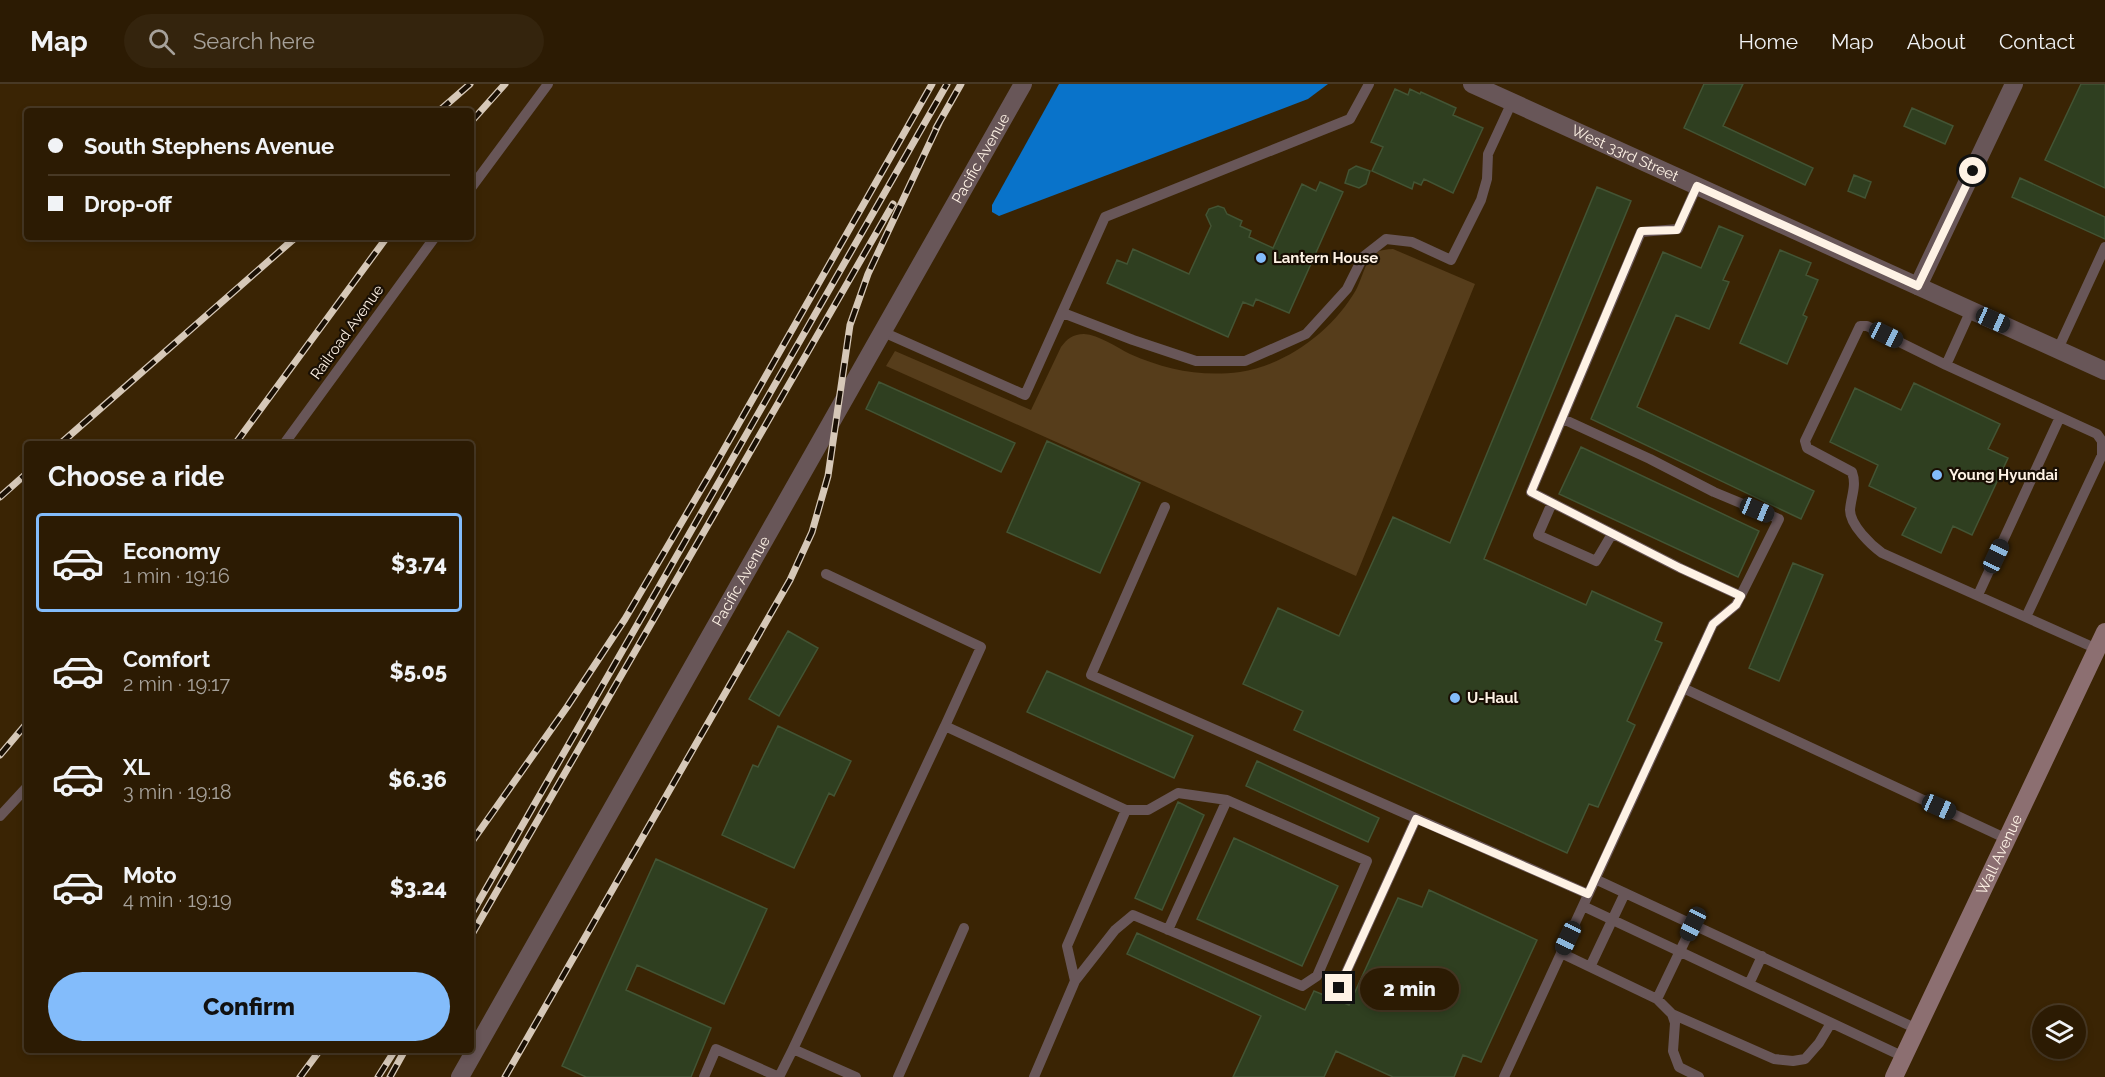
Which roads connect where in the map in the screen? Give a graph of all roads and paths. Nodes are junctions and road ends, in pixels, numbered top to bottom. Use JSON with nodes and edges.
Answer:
{"nodes":[{"id":1,"x":548,"y":84,"type":"edge"},
{"id":2,"x":1023,"y":84,"type":"edge"},
{"id":3,"x":1369,"y":84,"type":"edge"},
{"id":4,"x":1472,"y":84,"type":"edge"},
{"id":5,"x":2014,"y":84,"type":"edge"},
{"id":6,"x":1494,"y":89,"type":"edge"},
{"id":7,"x":1512,"y":102,"type":"junction"},
{"id":8,"x":474,"y":184,"type":"edge"},
{"id":9,"x":1697,"y":186,"type":"junction"},
{"id":10,"x":433,"y":240,"type":"edge"},
{"id":11,"x":2105,"y":247,"type":"edge"},
{"id":12,"x":1918,"y":286,"type":"junction"},
{"id":13,"x":1971,"y":310,"type":"junction"},
{"id":14,"x":1063,"y":313,"type":"junction"},
{"id":15,"x":883,"y":332,"type":"junction"},
{"id":16,"x":2058,"y":349,"type":"junction"},
{"id":17,"x":1946,"y":365,"type":"junction"},
{"id":18,"x":2105,"y":371,"type":"edge"},
{"id":19,"x":2060,"y":417,"type":"junction"},
{"id":20,"x":1563,"y":419,"type":"junction"},
{"id":21,"x":286,"y":441,"type":"edge"},
{"id":22,"x":1552,"y":503,"type":"junction"},
{"id":23,"x":1165,"y":507,"type":"dead end"},
{"id":24,"x":1612,"y":534,"type":"junction"},
{"id":25,"x":826,"y":574,"type":"dead end"},
{"id":26,"x":1978,"y":595,"type":"junction"},
{"id":27,"x":1741,"y":596,"type":"junction"},
{"id":28,"x":2026,"y":617,"type":"junction"},
{"id":29,"x":2101,"y":640,"type":"edge"},
{"id":30,"x":1683,"y":688,"type":"junction"},
{"id":31,"x":945,"y":726,"type":"junction"},
{"id":32,"x":24,"y":790,"type":"edge"},
{"id":33,"x":1227,"y":800,"type":"junction"},
{"id":34,"x":1126,"y":810,"type":"junction"},
{"id":35,"x":0,"y":816,"type":"edge"},
{"id":36,"x":1416,"y":819,"type":"junction"},
{"id":37,"x":2007,"y":839,"type":"junction"},
{"id":38,"x":1595,"y":879,"type":"junction"},
{"id":39,"x":1625,"y":893,"type":"junction"},
{"id":40,"x":1588,"y":894,"type":"junction"},
{"id":41,"x":1583,"y":906,"type":"junction"},
{"id":42,"x":1612,"y":920,"type":"junction"},
{"id":43,"x":1693,"y":924,"type":"junction"},
{"id":44,"x":964,"y":928,"type":"dead end"},
{"id":45,"x":1168,"y":930,"type":"junction"},
{"id":46,"x":1680,"y":952,"type":"junction"},
{"id":47,"x":1561,"y":953,"type":"junction"},
{"id":48,"x":1762,"y":956,"type":"junction"},
{"id":49,"x":1590,"y":968,"type":"junction"},
{"id":50,"x":1075,"y":981,"type":"junction"},
{"id":51,"x":1749,"y":984,"type":"junction"},
{"id":52,"x":1339,"y":988,"type":"dead end"},
{"id":53,"x":1657,"y":999,"type":"junction"},
{"id":54,"x":1672,"y":1014,"type":"junction"},
{"id":55,"x":1831,"y":1023,"type":"junction"},
{"id":56,"x":1917,"y":1029,"type":"junction"},
{"id":57,"x":793,"y":1049,"type":"junction"},
{"id":58,"x":474,"y":1052,"type":"edge"},
{"id":59,"x":474,"y":1053,"type":"edge"},
{"id":60,"x":1904,"y":1057,"type":"junction"},
{"id":61,"x":460,"y":1077,"type":"edge"},
{"id":62,"x":704,"y":1077,"type":"edge"},
{"id":63,"x":779,"y":1077,"type":"edge"},
{"id":64,"x":856,"y":1077,"type":"edge"},
{"id":65,"x":898,"y":1077,"type":"edge"},
{"id":66,"x":1034,"y":1077,"type":"edge"},
{"id":67,"x":1504,"y":1077,"type":"edge"},
{"id":68,"x":1699,"y":1077,"type":"edge"},
{"id":69,"x":1894,"y":1077,"type":"edge"}],
"edges":[{"from":1,"to":8,"type":"lane"},
{"from":2,"to":15,"type":"street","name":"Pacific Avenue"},
{"from":3,"to":14,"type":"lane"},
{"from":4,"to":6,"type":"street","name":"West 33rd Street"},
{"from":5,"to":12,"type":"street"},
{"from":6,"to":7,"type":"street","name":"West 33rd Street"},
{"from":7,"to":9,"type":"street","name":"West 33rd Street"},
{"from":7,"to":14,"type":"lane"},
{"from":9,"to":12,"type":"street","name":"West 33rd Street"},
{"from":9,"to":20,"type":"lane"},
{"from":10,"to":21,"type":"lane","name":"Railroad Avenue"},
{"from":11,"to":16,"type":"lane"},
{"from":12,"to":13,"type":"street","name":"West 33rd Street"},
{"from":13,"to":16,"type":"street","name":"West 33rd Street"},
{"from":13,"to":17,"type":"lane"},
{"from":14,"to":15,"type":"lane"},
{"from":15,"to":58,"type":"street","name":"Pacific Avenue"},
{"from":16,"to":18,"type":"street","name":"West 33rd Street"},
{"from":17,"to":19,"type":"lane"},
{"from":17,"to":26,"type":"lane"},
{"from":19,"to":26,"type":"lane"},
{"from":19,"to":28,"type":"lane"},
{"from":20,"to":22,"type":"lane"},
{"from":20,"to":27,"type":"lane"},
{"from":22,"to":24,"type":"lane"},
{"from":22,"to":24,"type":"lane"},
{"from":23,"to":36,"type":"lane"},
{"from":24,"to":27,"type":"lane"},
{"from":25,"to":31,"type":"lane"},
{"from":26,"to":28,"type":"lane"},
{"from":27,"to":30,"type":"lane"},
{"from":28,"to":29,"type":"lane"},
{"from":29,"to":37,"type":"main road","name":"Wall Avenue"},
{"from":30,"to":37,"type":"lane"},
{"from":30,"to":38,"type":"lane"},
{"from":31,"to":34,"type":"lane"},
{"from":31,"to":57,"type":"lane"},
{"from":32,"to":35,"type":"lane"},
{"from":33,"to":34,"type":"lane"},
{"from":33,"to":45,"type":"lane"},
{"from":33,"to":45,"type":"lane"},
{"from":34,"to":50,"type":"lane"},
{"from":36,"to":40,"type":"lane"},
{"from":36,"to":52,"type":"lane"},
{"from":37,"to":56,"type":"main road","name":"Wall Avenue"},
{"from":38,"to":39,"type":"lane"},
{"from":38,"to":40,"type":"lane"},
{"from":39,"to":42,"type":"lane"},
{"from":39,"to":43,"type":"lane"},
{"from":40,"to":41,"type":"lane"},
{"from":41,"to":42,"type":"lane"},
{"from":41,"to":47,"type":"lane"},
{"from":42,"to":46,"type":"lane"},
{"from":42,"to":49,"type":"lane"},
{"from":43,"to":46,"type":"lane"},
{"from":43,"to":48,"type":"lane"},
{"from":44,"to":65,"type":"lane"},
{"from":45,"to":50,"type":"lane"},
{"from":46,"to":51,"type":"lane"},
{"from":46,"to":53,"type":"lane"},
{"from":47,"to":49,"type":"lane"},
{"from":47,"to":67,"type":"lane"},
{"from":48,"to":51,"type":"lane"},
{"from":48,"to":56,"type":"lane"},
{"from":49,"to":53,"type":"lane"},
{"from":50,"to":66,"type":"lane"},
{"from":51,"to":55,"type":"lane"},
{"from":53,"to":54,"type":"lane"},
{"from":54,"to":55,"type":"lane"},
{"from":54,"to":68,"type":"lane"},
{"from":55,"to":60,"type":"lane"},
{"from":56,"to":60,"type":"main road","name":"Wall Avenue"},
{"from":57,"to":63,"type":"lane"},
{"from":57,"to":64,"type":"lane"},
{"from":59,"to":61,"type":"street","name":"Pacific Avenue"},
{"from":60,"to":69,"type":"main road","name":"Wall Avenue"},
{"from":62,"to":63,"type":"lane"}]}
